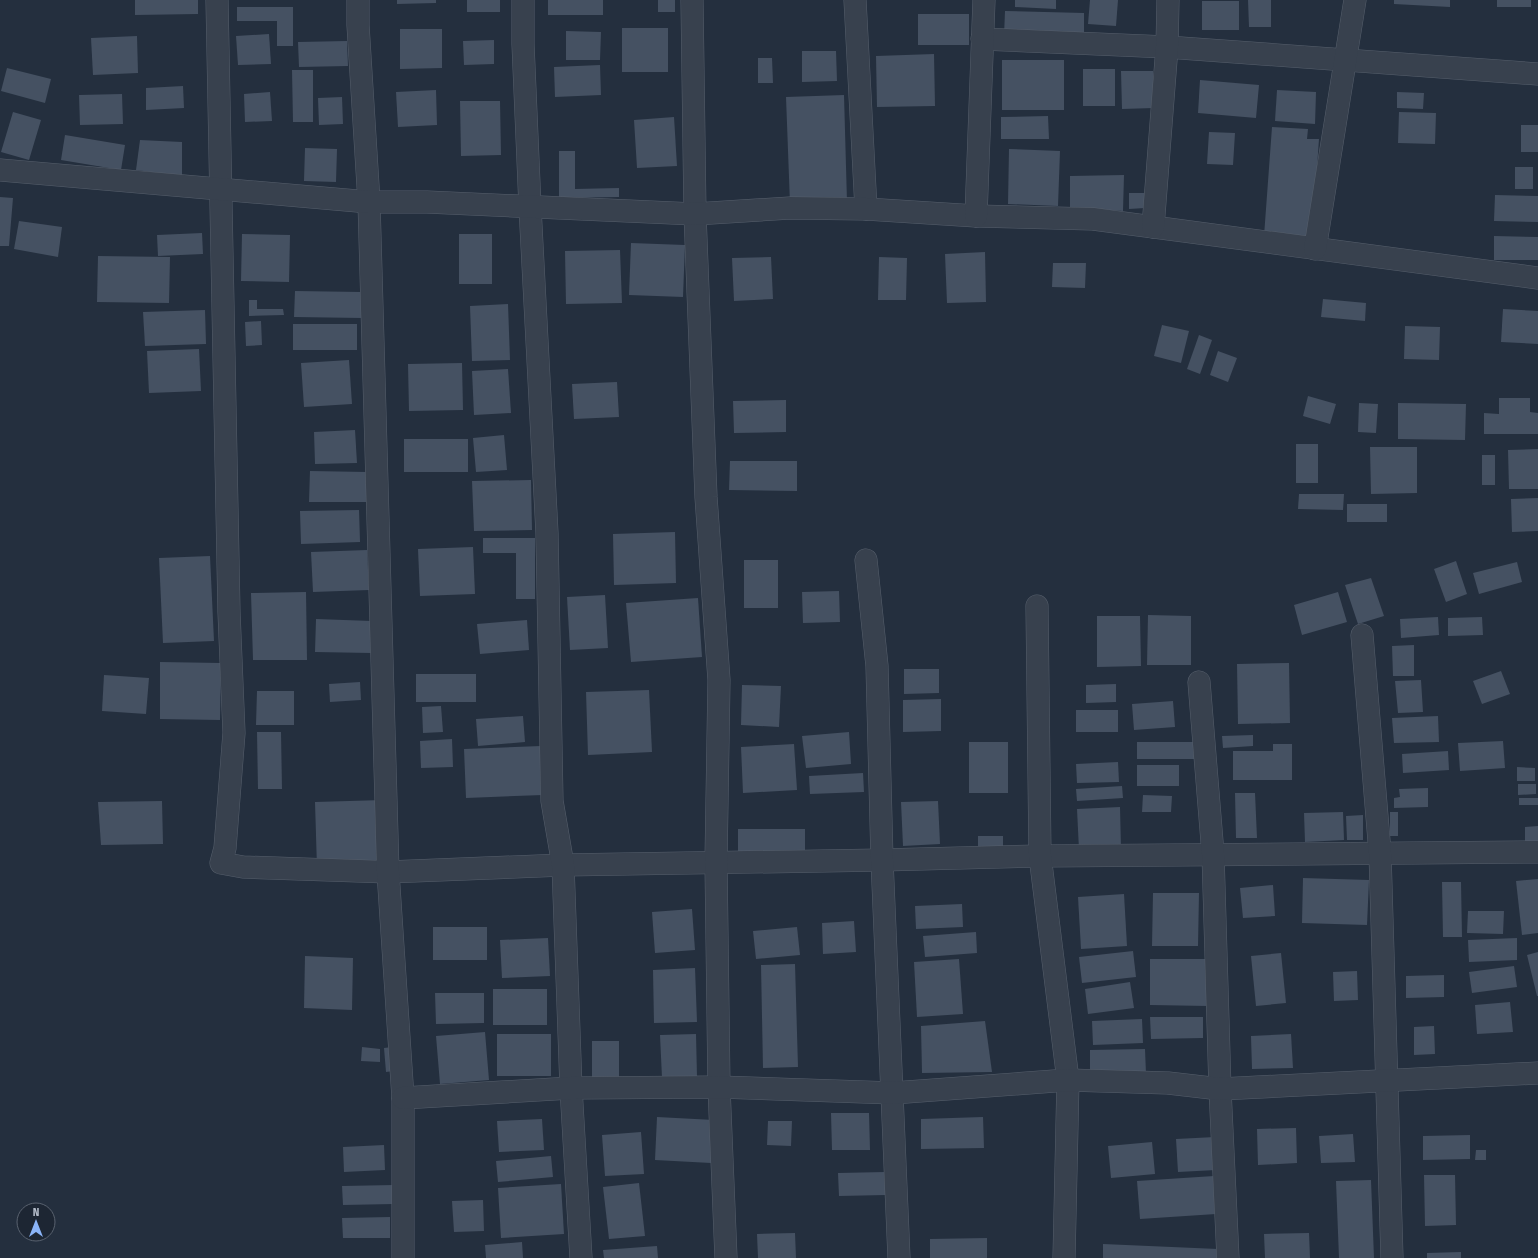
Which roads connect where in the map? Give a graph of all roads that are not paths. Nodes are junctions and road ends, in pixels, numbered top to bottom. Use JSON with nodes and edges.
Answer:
{"nodes":[{"id":1,"x":217,"y":0,"type":"edge"},
{"id":2,"x":358,"y":0,"type":"edge"},
{"id":3,"x":523,"y":0,"type":"edge"},
{"id":4,"x":692,"y":0,"type":"edge"},
{"id":5,"x":855,"y":0,"type":"edge"},
{"id":6,"x":984,"y":0,"type":"edge"},
{"id":7,"x":1168,"y":0,"type":"edge"},
{"id":8,"x":1355,"y":0,"type":"edge"},
{"id":9,"x":982,"y":39,"type":"junction"},
{"id":10,"x":1167,"y":47,"type":"junction"},
{"id":11,"x":1346,"y":60,"type":"junction"},
{"id":12,"x":1538,"y":74,"type":"edge"},
{"id":13,"x":0,"y":170,"type":"edge"},
{"id":14,"x":222,"y":188,"type":"junction"},
{"id":15,"x":369,"y":202,"type":"junction"},
{"id":16,"x":530,"y":207,"type":"junction"},
{"id":17,"x":866,"y":209,"type":"junction"},
{"id":18,"x":695,"y":214,"type":"junction"},
{"id":19,"x":976,"y":216,"type":"junction"},
{"id":20,"x":1153,"y":227,"type":"junction"},
{"id":21,"x":1315,"y":249,"type":"junction"},
{"id":22,"x":1538,"y":278,"type":"edge"},
{"id":23,"x":866,"y":560,"type":"dead end"},
{"id":24,"x":1037,"y":606,"type":"dead end"},
{"id":25,"x":1362,"y":635,"type":"dead end"},
{"id":26,"x":1199,"y":682,"type":"dead end"},
{"id":27,"x":1538,"y":852,"type":"edge"},
{"id":28,"x":1380,"y":853,"type":"junction"},
{"id":29,"x":1213,"y":854,"type":"junction"},
{"id":30,"x":1040,"y":856,"type":"junction"},
{"id":31,"x":882,"y":860,"type":"junction"},
{"id":32,"x":716,"y":862,"type":"junction"},
{"id":33,"x":564,"y":865,"type":"junction"},
{"id":34,"x":388,"y":872,"type":"junction"},
{"id":35,"x":1538,"y":1073,"type":"edge"},
{"id":36,"x":1068,"y":1080,"type":"junction"},
{"id":37,"x":1387,"y":1081,"type":"junction"},
{"id":38,"x":719,"y":1087,"type":"junction"},
{"id":39,"x":571,"y":1088,"type":"junction"},
{"id":40,"x":1220,"y":1089,"type":"junction"},
{"id":41,"x":893,"y":1093,"type":"junction"},
{"id":42,"x":403,"y":1098,"type":"junction"},
{"id":43,"x":403,"y":1258,"type":"edge"},
{"id":44,"x":581,"y":1258,"type":"edge"},
{"id":45,"x":726,"y":1258,"type":"edge"},
{"id":46,"x":899,"y":1258,"type":"edge"},
{"id":47,"x":1064,"y":1258,"type":"edge"},
{"id":48,"x":1228,"y":1258,"type":"edge"},
{"id":49,"x":1392,"y":1258,"type":"edge"}],
"edges":[{"from":1,"to":14,"type":"street"},
{"from":2,"to":15,"type":"street"},
{"from":3,"to":16,"type":"street"},
{"from":4,"to":18,"type":"street"},
{"from":5,"to":17,"type":"street"},
{"from":6,"to":9,"type":"street"},
{"from":7,"to":10,"type":"street"},
{"from":8,"to":11,"type":"street"},
{"from":9,"to":10,"type":"street"},
{"from":9,"to":19,"type":"street"},
{"from":10,"to":11,"type":"street"},
{"from":10,"to":20,"type":"street"},
{"from":11,"to":12,"type":"street"},
{"from":11,"to":21,"type":"street"},
{"from":13,"to":14,"type":"street"},
{"from":14,"to":15,"type":"street"},
{"from":14,"to":34,"type":"street"},
{"from":15,"to":16,"type":"street"},
{"from":15,"to":34,"type":"street"},
{"from":16,"to":18,"type":"street"},
{"from":16,"to":33,"type":"street"},
{"from":17,"to":18,"type":"street"},
{"from":17,"to":19,"type":"street"},
{"from":18,"to":32,"type":"street"},
{"from":19,"to":20,"type":"street"},
{"from":20,"to":21,"type":"street"},
{"from":21,"to":22,"type":"street"},
{"from":23,"to":31,"type":"street"},
{"from":24,"to":30,"type":"street"},
{"from":25,"to":28,"type":"street"},
{"from":26,"to":29,"type":"street"},
{"from":27,"to":28,"type":"street"},
{"from":28,"to":29,"type":"street"},
{"from":28,"to":37,"type":"street"},
{"from":29,"to":30,"type":"street"},
{"from":29,"to":40,"type":"street"},
{"from":30,"to":31,"type":"street"},
{"from":30,"to":36,"type":"street"},
{"from":31,"to":32,"type":"street"},
{"from":31,"to":41,"type":"street"},
{"from":32,"to":33,"type":"street"},
{"from":32,"to":38,"type":"street"},
{"from":33,"to":34,"type":"street"},
{"from":33,"to":39,"type":"street"},
{"from":34,"to":42,"type":"street"},
{"from":35,"to":37,"type":"street"},
{"from":36,"to":40,"type":"street"},
{"from":36,"to":41,"type":"street"},
{"from":36,"to":47,"type":"street"},
{"from":37,"to":40,"type":"street"},
{"from":37,"to":49,"type":"street"},
{"from":38,"to":39,"type":"street"},
{"from":38,"to":41,"type":"street"},
{"from":38,"to":45,"type":"street"},
{"from":39,"to":42,"type":"street"},
{"from":39,"to":44,"type":"street"},
{"from":40,"to":48,"type":"street"},
{"from":41,"to":46,"type":"street"},
{"from":42,"to":43,"type":"street"}]}
